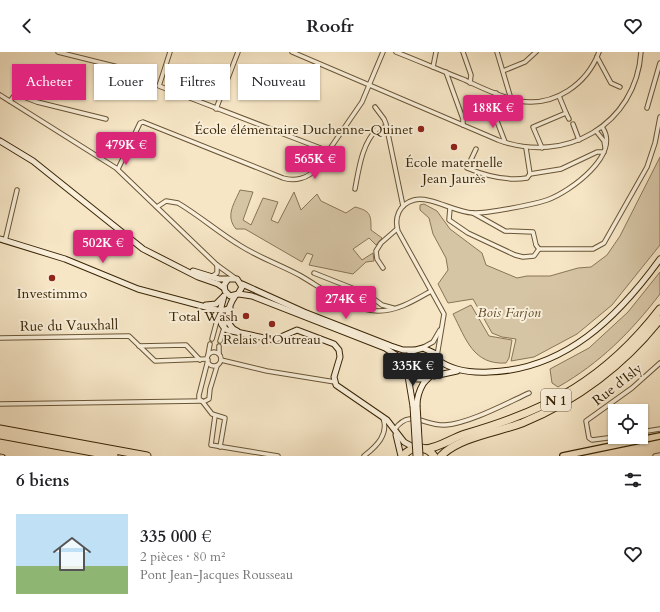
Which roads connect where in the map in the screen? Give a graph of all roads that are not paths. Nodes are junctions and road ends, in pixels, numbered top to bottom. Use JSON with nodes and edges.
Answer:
{"nodes":[{"id":1,"x":58,"y":52,"type":"edge"},
{"id":2,"x":170,"y":52,"type":"edge"},
{"id":3,"x":238,"y":52,"type":"edge"},
{"id":4,"x":292,"y":52,"type":"edge"},
{"id":5,"x":383,"y":52,"type":"edge"},
{"id":6,"x":396,"y":52,"type":"edge"},
{"id":7,"x":436,"y":52,"type":"edge"},
{"id":8,"x":464,"y":52,"type":"edge"},
{"id":9,"x":497,"y":52,"type":"edge"},
{"id":10,"x":536,"y":52,"type":"edge"},
{"id":11,"x":599,"y":52,"type":"edge"},
{"id":12,"x":641,"y":52,"type":"edge"},
{"id":13,"x":597,"y":57,"type":"junction"},
{"id":14,"x":660,"y":63,"type":"edge"},
{"id":15,"x":106,"y":64,"type":"edge"},
{"id":16,"x":433,"y":67,"type":"junction"},
{"id":17,"x":503,"y":71,"type":"junction"},
{"id":18,"x":446,"y":72,"type":"junction"},
{"id":19,"x":470,"y":82,"type":"junction"},
{"id":20,"x":370,"y":85,"type":"junction"},
{"id":21,"x":620,"y":87,"type":"dead end"},
{"id":22,"x":496,"y":93,"type":"junction"},
{"id":23,"x":0,"y":95,"type":"edge"},
{"id":24,"x":559,"y":96,"type":"junction"},
{"id":25,"x":511,"y":99,"type":"junction"},
{"id":26,"x":10,"y":101,"type":"junction"},
{"id":27,"x":375,"y":108,"type":"dead end"},
{"id":28,"x":647,"y":108,"type":"dead end"},
{"id":29,"x":216,"y":109,"type":"junction"},
{"id":30,"x":566,"y":112,"type":"junction"},
{"id":31,"x":660,"y":117,"type":"edge"},
{"id":32,"x":106,"y":119,"type":"dead end"},
{"id":33,"x":569,"y":119,"type":"dead end"},
{"id":34,"x":573,"y":124,"type":"dead end"},
{"id":35,"x":463,"y":125,"type":"junction"},
{"id":36,"x":387,"y":127,"type":"junction"},
{"id":37,"x":602,"y":127,"type":"junction"},
{"id":38,"x":596,"y":131,"type":"junction"},
{"id":39,"x":579,"y":140,"type":"junction"},
{"id":40,"x":0,"y":141,"type":"edge"},
{"id":41,"x":505,"y":142,"type":"junction"},
{"id":42,"x":526,"y":148,"type":"junction"},
{"id":43,"x":542,"y":148,"type":"junction"},
{"id":44,"x":476,"y":149,"type":"dead end"},
{"id":45,"x":328,"y":151,"type":"junction"},
{"id":46,"x":604,"y":152,"type":"junction"},
{"id":47,"x":118,"y":169,"type":"junction"},
{"id":48,"x":530,"y":174,"type":"junction"},
{"id":49,"x":355,"y":188,"type":"dead end"},
{"id":50,"x":17,"y":190,"type":"dead end"},
{"id":51,"x":403,"y":206,"type":"junction"},
{"id":52,"x":157,"y":207,"type":"junction"},
{"id":53,"x":450,"y":208,"type":"junction"},
{"id":54,"x":472,"y":213,"type":"junction"},
{"id":55,"x":397,"y":230,"type":"junction"},
{"id":56,"x":2,"y":240,"type":"edge"},
{"id":57,"x":539,"y":249,"type":"junction"},
{"id":58,"x":660,"y":259,"type":"edge"},
{"id":59,"x":217,"y":265,"type":"junction"},
{"id":60,"x":180,"y":268,"type":"junction"},
{"id":61,"x":383,"y":268,"type":"dead end"},
{"id":62,"x":314,"y":273,"type":"dead end"},
{"id":63,"x":211,"y":277,"type":"junction"},
{"id":64,"x":235,"y":278,"type":"junction"},
{"id":65,"x":242,"y":284,"type":"junction"},
{"id":66,"x":225,"y":286,"type":"junction"},
{"id":67,"x":431,"y":291,"type":"junction"},
{"id":68,"x":237,"y":295,"type":"junction"},
{"id":69,"x":201,"y":305,"type":"junction"},
{"id":70,"x":230,"y":308,"type":"junction"},
{"id":71,"x":396,"y":308,"type":"junction"},
{"id":72,"x":660,"y":309,"type":"edge"},
{"id":73,"x":220,"y":310,"type":"junction"},
{"id":74,"x":228,"y":315,"type":"junction"},
{"id":75,"x":660,"y":319,"type":"edge"},
{"id":76,"x":443,"y":324,"type":"junction"},
{"id":77,"x":224,"y":328,"type":"junction"},
{"id":78,"x":244,"y":334,"type":"junction"},
{"id":79,"x":0,"y":338,"type":"edge"},
{"id":80,"x":212,"y":339,"type":"dead end"},
{"id":81,"x":220,"y":341,"type":"dead end"},
{"id":82,"x":210,"y":344,"type":"dead end"},
{"id":83,"x":139,"y":346,"type":"junction"},
{"id":84,"x":219,"y":346,"type":"dead end"},
{"id":85,"x":422,"y":348,"type":"junction"},
{"id":86,"x":414,"y":350,"type":"junction"},
{"id":87,"x":219,"y":354,"type":"junction"},
{"id":88,"x":208,"y":359,"type":"junction"},
{"id":89,"x":437,"y":359,"type":"junction"},
{"id":90,"x":200,"y":360,"type":"junction"},
{"id":91,"x":221,"y":360,"type":"junction"},
{"id":92,"x":660,"y":362,"type":"edge"},
{"id":93,"x":406,"y":364,"type":"junction"},
{"id":94,"x":217,"y":366,"type":"junction"},
{"id":95,"x":464,"y":371,"type":"junction"},
{"id":96,"x":408,"y":372,"type":"junction"},
{"id":97,"x":430,"y":378,"type":"junction"},
{"id":98,"x":335,"y":382,"type":"junction"},
{"id":99,"x":529,"y":393,"type":"dead end"},
{"id":100,"x":201,"y":401,"type":"junction"},
{"id":101,"x":0,"y":404,"type":"edge"},
{"id":102,"x":610,"y":404,"type":"edge"},
{"id":103,"x":608,"y":405,"type":"edge"},
{"id":104,"x":415,"y":406,"type":"junction"},
{"id":105,"x":216,"y":416,"type":"junction"},
{"id":106,"x":383,"y":418,"type":"junction"},
{"id":107,"x":0,"y":429,"type":"edge"},
{"id":108,"x":395,"y":429,"type":"junction"},
{"id":109,"x":660,"y":429,"type":"edge"},
{"id":110,"x":648,"y":431,"type":"edge"},
{"id":111,"x":0,"y":435,"type":"edge"},
{"id":112,"x":660,"y":436,"type":"edge"},
{"id":113,"x":608,"y":438,"type":"edge"},
{"id":114,"x":660,"y":439,"type":"edge"},
{"id":115,"x":220,"y":447,"type":"junction"},
{"id":116,"x":415,"y":448,"type":"junction"},
{"id":117,"x":425,"y":449,"type":"junction"},
{"id":118,"x":660,"y":455,"type":"edge"},
{"id":119,"x":114,"y":456,"type":"edge"},
{"id":120,"x":148,"y":456,"type":"edge"},
{"id":121,"x":278,"y":456,"type":"edge"},
{"id":122,"x":364,"y":456,"type":"edge"},
{"id":123,"x":402,"y":456,"type":"edge"},
{"id":124,"x":416,"y":456,"type":"edge"},
{"id":125,"x":420,"y":456,"type":"edge"},
{"id":126,"x":434,"y":456,"type":"edge"},
{"id":127,"x":441,"y":456,"type":"edge"},
{"id":128,"x":563,"y":456,"type":"edge"},
{"id":129,"x":577,"y":456,"type":"edge"},
{"id":130,"x":655,"y":456,"type":"edge"}],
"edges":[{"from":1,"to":15,"type":"street"},
{"from":2,"to":29,"type":"street"},
{"from":3,"to":29,"type":"street"},
{"from":4,"to":20,"type":"street"},
{"from":5,"to":20,"type":"street"},
{"from":6,"to":16,"type":"street"},
{"from":7,"to":16,"type":"street"},
{"from":8,"to":19,"type":"street"},
{"from":9,"to":17,"type":"street"},
{"from":10,"to":17,"type":"street"},
{"from":11,"to":13,"type":"street"},
{"from":12,"to":37,"type":"street"},
{"from":13,"to":21,"type":"street"},
{"from":13,"to":24,"type":"street"},
{"from":14,"to":28,"type":"street"},
{"from":16,"to":18,"type":"street"},
{"from":17,"to":25,"type":"street"},
{"from":18,"to":19,"type":"street"},
{"from":18,"to":35,"type":"street"},
{"from":19,"to":22,"type":"street"},
{"from":20,"to":35,"type":"street"},
{"from":20,"to":45,"type":"street"},
{"from":22,"to":25,"type":"street"},
{"from":22,"to":41,"type":"street"},
{"from":23,"to":26,"type":"street"},
{"from":24,"to":25,"type":"street"},
{"from":24,"to":30,"type":"street"},
{"from":26,"to":32,"type":"street"},
{"from":26,"to":47,"type":"street"},
{"from":27,"to":36,"type":"street"},
{"from":29,"to":45,"type":"street"},
{"from":30,"to":33,"type":"street"},
{"from":30,"to":43,"type":"street"},
{"from":31,"to":57,"type":"street"},
{"from":34,"to":39,"type":"street"},
{"from":35,"to":41,"type":"street"},
{"from":36,"to":49,"type":"street"},
{"from":36,"to":51,"type":"street"},
{"from":37,"to":38,"type":"street"},
{"from":37,"to":46,"type":"street"},
{"from":38,"to":39,"type":"street"},
{"from":38,"to":46,"type":"street"},
{"from":39,"to":43,"type":"street"},
{"from":40,"to":60,"type":"main road"},
{"from":41,"to":42,"type":"street"},
{"from":42,"to":43,"type":"street"},
{"from":42,"to":48,"type":"street"},
{"from":44,"to":48,"type":"street"},
{"from":45,"to":47,"type":"street"},
{"from":46,"to":48,"type":"street"},
{"from":46,"to":54,"type":"street"},
{"from":47,"to":52,"type":"street"},
{"from":50,"to":56,"type":"street"},
{"from":51,"to":53,"type":"street"},
{"from":51,"to":55,"type":"street"},
{"from":52,"to":59,"type":"street"},
{"from":52,"to":71,"type":"street"},
{"from":53,"to":54,"type":"street"},
{"from":53,"to":57,"type":"street"},
{"from":54,"to":57,"type":"street"},
{"from":55,"to":61,"type":"street"},
{"from":55,"to":67,"type":"street"},
{"from":56,"to":69,"type":"main road"},
{"from":58,"to":95,"type":"main road"},
{"from":59,"to":63,"type":"street"},
{"from":59,"to":64,"type":"street"},
{"from":59,"to":66,"type":"street"},
{"from":60,"to":63,"type":"main road"},
{"from":60,"to":66,"type":"main road"},
{"from":62,"to":71,"type":"street"},
{"from":63,"to":66,"type":"main road"},
{"from":64,"to":65,"type":"main road"},
{"from":64,"to":66,"type":"main road"},
{"from":65,"to":68,"type":"main road"},
{"from":65,"to":86,"type":"main road"},
{"from":66,"to":68,"type":"main road"},
{"from":66,"to":69,"type":"main road"},
{"from":66,"to":73,"type":"main road"},
{"from":67,"to":71,"type":"street"},
{"from":67,"to":76,"type":"street"},
{"from":68,"to":70,"type":"main road"},
{"from":68,"to":93,"type":"main road"},
{"from":69,"to":73,"type":"main road"},
{"from":70,"to":73,"type":"main road"},
{"from":70,"to":74,"type":"main road"},
{"from":72,"to":117,"type":"highway","number":"N 1"},
{"from":73,"to":77,"type":"main road"},
{"from":73,"to":80,"type":"street"},
{"from":74,"to":77,"type":"street"},
{"from":74,"to":78,"type":"main road"},
{"from":75,"to":127,"type":"highway","number":"N 1"},
{"from":76,"to":85,"type":"street"},
{"from":76,"to":89,"type":"street"},
{"from":77,"to":78,"type":"main road"},
{"from":77,"to":81,"type":"street"},
{"from":78,"to":98,"type":"main road"},
{"from":79,"to":83,"type":"street","name":"Rue du Vauxhall"},
{"from":82,"to":88,"type":"street"},
{"from":83,"to":90,"type":"street","name":"Rue du Vauxhall"},
{"from":83,"to":90,"type":"street"},
{"from":84,"to":87,"type":"street"},
{"from":85,"to":86,"type":"main road"},
{"from":85,"to":89,"type":"main road"},
{"from":86,"to":93,"type":"main road"},
{"from":87,"to":88,"type":"street"},
{"from":87,"to":91,"type":"street"},
{"from":88,"to":90,"type":"street","name":"Rue du Vauxhall"},
{"from":88,"to":94,"type":"street"},
{"from":88,"to":100,"type":"street"},
{"from":89,"to":95,"type":"main road"},
{"from":89,"to":97,"type":"main road"},
{"from":91,"to":94,"type":"street"},
{"from":91,"to":98,"type":"street"},
{"from":92,"to":102,"type":"street","name":"Rue d'Isly"},
{"from":93,"to":96,"type":"main road"},
{"from":94,"to":100,"type":"street"},
{"from":95,"to":97,"type":"main road"},
{"from":96,"to":97,"type":"main road"},
{"from":96,"to":104,"type":"main road"},
{"from":97,"to":104,"type":"main road"},
{"from":98,"to":106,"type":"main road"},
{"from":99,"to":108,"type":"street"},
{"from":100,"to":101,"type":"street"},
{"from":100,"to":105,"type":"street"},
{"from":103,"to":113,"type":"street","name":"Rue d'Isly"},
{"from":104,"to":124,"type":"main road","bridge":true},
{"from":104,"to":125,"type":"main road","bridge":true},
{"from":105,"to":115,"type":"street"},
{"from":105,"to":115,"type":"street"},
{"from":106,"to":108,"type":"main road"},
{"from":106,"to":122,"type":"street"},
{"from":107,"to":120,"type":"highway"},
{"from":108,"to":116,"type":"main road"},
{"from":108,"to":123,"type":"main road"},
{"from":109,"to":110,"type":"street"},
{"from":111,"to":119,"type":"highway"},
{"from":112,"to":128,"type":"main road"},
{"from":114,"to":129,"type":"main road"},
{"from":115,"to":121,"type":"street"},
{"from":116,"to":117,"type":"highway"},
{"from":116,"to":123,"type":"highway"},
{"from":117,"to":126,"type":"highway"},
{"from":118,"to":130,"type":"street"}]}
